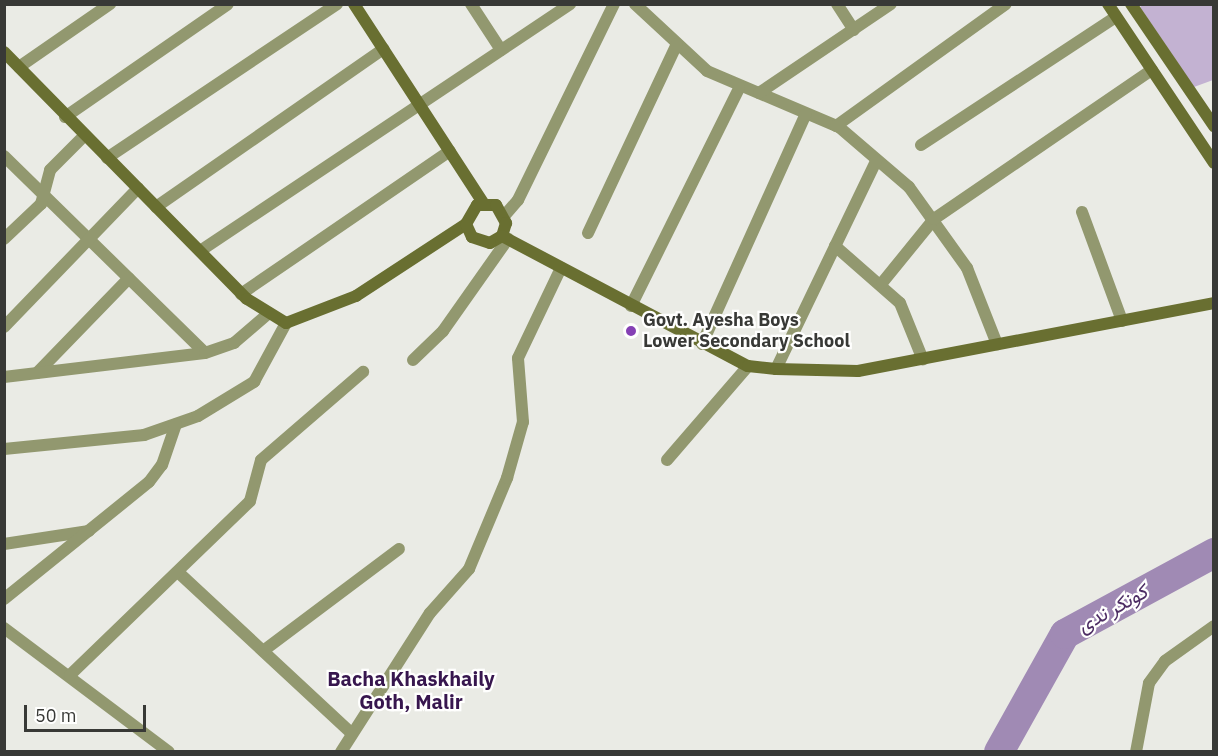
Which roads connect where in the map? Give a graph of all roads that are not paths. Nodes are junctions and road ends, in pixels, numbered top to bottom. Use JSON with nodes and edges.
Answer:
{"nodes":[{"id":1,"x":110,"y":4,"type":"edge"},
{"id":2,"x":228,"y":4,"type":"edge"},
{"id":3,"x":337,"y":4,"type":"edge"},
{"id":4,"x":354,"y":4,"type":"edge"},
{"id":5,"x":471,"y":4,"type":"edge"},
{"id":6,"x":544,"y":4,"type":"edge"},
{"id":7,"x":570,"y":4,"type":"edge"},
{"id":8,"x":614,"y":4,"type":"edge"},
{"id":9,"x":635,"y":4,"type":"edge"},
{"id":10,"x":837,"y":4,"type":"edge"},
{"id":11,"x":891,"y":4,"type":"edge"},
{"id":12,"x":1006,"y":4,"type":"edge"},
{"id":13,"x":1108,"y":4,"type":"edge"},
{"id":14,"x":1131,"y":4,"type":"edge"},
{"id":15,"x":552,"y":16,"type":"junction"},
{"id":16,"x":1116,"y":17,"type":"junction"},
{"id":17,"x":854,"y":30,"type":"junction"},
{"id":18,"x":677,"y":44,"type":"junction"},
{"id":19,"x":383,"y":49,"type":"junction"},
{"id":20,"x":501,"y":50,"type":"junction"},
{"id":21,"x":4,"y":52,"type":"edge"},
{"id":22,"x":19,"y":67,"type":"junction"},
{"id":23,"x":1152,"y":70,"type":"junction"},
{"id":24,"x":739,"y":88,"type":"junction"},
{"id":25,"x":759,"y":93,"type":"junction"},
{"id":26,"x":419,"y":104,"type":"junction"},
{"id":27,"x":1209,"y":111,"type":"edge"},
{"id":28,"x":806,"y":114,"type":"junction"},
{"id":29,"x":65,"y":117,"type":"junction"},
{"id":30,"x":836,"y":126,"type":"junction"},
{"id":31,"x":1214,"y":126,"type":"edge"},
{"id":32,"x":84,"y":136,"type":"junction"},
{"id":33,"x":921,"y":145,"type":"dead end"},
{"id":34,"x":450,"y":151,"type":"junction"},
{"id":35,"x":4,"y":156,"type":"edge"},
{"id":36,"x":106,"y":158,"type":"junction"},
{"id":37,"x":876,"y":161,"type":"junction"},
{"id":38,"x":1214,"y":163,"type":"edge"},
{"id":39,"x":138,"y":188,"type":"junction"},
{"id":40,"x":44,"y":193,"type":"junction"},
{"id":41,"x":483,"y":203,"type":"junction"},
{"id":42,"x":156,"y":207,"type":"junction"},
{"id":43,"x":1082,"y":212,"type":"dead end"},
{"id":44,"x":505,"y":215,"type":"junction"},
{"id":45,"x":934,"y":219,"type":"junction"},
{"id":46,"x":466,"y":224,"type":"junction"},
{"id":47,"x":588,"y":233,"type":"dead end"},
{"id":48,"x":505,"y":238,"type":"junction"},
{"id":49,"x":4,"y":239,"type":"edge"},
{"id":50,"x":89,"y":239,"type":"junction"},
{"id":51,"x":835,"y":246,"type":"junction"},
{"id":52,"x":200,"y":251,"type":"junction"},
{"id":53,"x":561,"y":268,"type":"junction"},
{"id":54,"x":129,"y":278,"type":"junction"},
{"id":55,"x":882,"y":283,"type":"junction"},
{"id":56,"x":241,"y":294,"type":"junction"},
{"id":57,"x":1214,"y":303,"type":"edge"},
{"id":58,"x":631,"y":306,"type":"junction"},
{"id":59,"x":269,"y":313,"type":"junction"},
{"id":60,"x":1122,"y":321,"type":"junction"},
{"id":61,"x":286,"y":323,"type":"junction"},
{"id":62,"x":4,"y":327,"type":"edge"},
{"id":63,"x":702,"y":344,"type":"junction"},
{"id":64,"x":998,"y":344,"type":"junction"},
{"id":65,"x":205,"y":353,"type":"junction"},
{"id":66,"x":413,"y":360,"type":"dead end"},
{"id":67,"x":923,"y":360,"type":"junction"},
{"id":68,"x":748,"y":366,"type":"junction"},
{"id":69,"x":776,"y":369,"type":"junction"},
{"id":70,"x":363,"y":372,"type":"dead end"},
{"id":71,"x":37,"y":373,"type":"junction"},
{"id":72,"x":4,"y":376,"type":"edge"},
{"id":73,"x":176,"y":424,"type":"junction"},
{"id":74,"x":4,"y":449,"type":"edge"},
{"id":75,"x":667,"y":460,"type":"dead end"},
{"id":76,"x":90,"y":531,"type":"junction"},
{"id":77,"x":4,"y":544,"type":"edge"},
{"id":78,"x":399,"y":549,"type":"dead end"},
{"id":79,"x":179,"y":573,"type":"junction"},
{"id":80,"x":4,"y":599,"type":"edge"},
{"id":81,"x":1214,"y":626,"type":"edge"},
{"id":82,"x":4,"y":628,"type":"edge"},
{"id":83,"x":263,"y":651,"type":"junction"},
{"id":84,"x":70,"y":675,"type":"junction"},
{"id":85,"x":352,"y":734,"type":"junction"},
{"id":86,"x":169,"y":752,"type":"edge"},
{"id":87,"x":341,"y":752,"type":"edge"},
{"id":88,"x":1136,"y":752,"type":"edge"}],
"edges":[{"from":1,"to":22,"type":"street"},
{"from":2,"to":29,"type":"street"},
{"from":3,"to":36,"type":"street"},
{"from":4,"to":19,"type":"street"},
{"from":5,"to":20,"type":"street"},
{"from":6,"to":15,"type":"street"},
{"from":7,"to":15,"type":"street"},
{"from":8,"to":44,"type":"street"},
{"from":9,"to":18,"type":"street"},
{"from":10,"to":17,"type":"street"},
{"from":11,"to":17,"type":"street"},
{"from":12,"to":30,"type":"street"},
{"from":13,"to":16,"type":"street"},
{"from":14,"to":27,"type":"street"},
{"from":15,"to":20,"type":"street"},
{"from":16,"to":23,"type":"street"},
{"from":16,"to":33,"type":"street"},
{"from":17,"to":25,"type":"street"},
{"from":18,"to":24,"type":"street"},
{"from":18,"to":47,"type":"street"},
{"from":19,"to":26,"type":"street"},
{"from":19,"to":42,"type":"street"},
{"from":20,"to":26,"type":"street"},
{"from":21,"to":22,"type":"street"},
{"from":22,"to":29,"type":"street"},
{"from":23,"to":38,"type":"street"},
{"from":23,"to":45,"type":"street"},
{"from":24,"to":25,"type":"street"},
{"from":24,"to":58,"type":"street"},
{"from":25,"to":28,"type":"street"},
{"from":26,"to":34,"type":"street"},
{"from":26,"to":52,"type":"street"},
{"from":27,"to":31,"type":"street"},
{"from":28,"to":30,"type":"street"},
{"from":28,"to":63,"type":"street"},
{"from":29,"to":32,"type":"street"},
{"from":30,"to":37,"type":"street"},
{"from":32,"to":36,"type":"street"},
{"from":32,"to":40,"type":"street"},
{"from":34,"to":41,"type":"street"},
{"from":34,"to":56,"type":"street"},
{"from":35,"to":40,"type":"street"},
{"from":36,"to":39,"type":"street"},
{"from":37,"to":45,"type":"street"},
{"from":37,"to":51,"type":"street"},
{"from":39,"to":42,"type":"street"},
{"from":39,"to":50,"type":"street"},
{"from":40,"to":49,"type":"street"},
{"from":40,"to":50,"type":"street"},
{"from":41,"to":44,"type":"street"},
{"from":41,"to":46,"type":"street"},
{"from":42,"to":52,"type":"street"},
{"from":43,"to":60,"type":"street"},
{"from":44,"to":48,"type":"street"},
{"from":45,"to":55,"type":"street"},
{"from":45,"to":64,"type":"street"},
{"from":46,"to":48,"type":"street"},
{"from":46,"to":61,"type":"street"},
{"from":48,"to":53,"type":"street"},
{"from":48,"to":66,"type":"street"},
{"from":50,"to":54,"type":"street"},
{"from":50,"to":62,"type":"street"},
{"from":51,"to":55,"type":"street"},
{"from":51,"to":69,"type":"street"},
{"from":52,"to":56,"type":"street"},
{"from":53,"to":58,"type":"street"},
{"from":53,"to":85,"type":"street"},
{"from":54,"to":65,"type":"street"},
{"from":54,"to":71,"type":"street"},
{"from":55,"to":67,"type":"street"},
{"from":56,"to":59,"type":"street"},
{"from":57,"to":60,"type":"street"},
{"from":58,"to":63,"type":"street"},
{"from":59,"to":61,"type":"street"},
{"from":59,"to":65,"type":"street"},
{"from":60,"to":64,"type":"street"},
{"from":61,"to":73,"type":"street"},
{"from":63,"to":68,"type":"street"},
{"from":64,"to":67,"type":"street"},
{"from":65,"to":71,"type":"street"},
{"from":67,"to":69,"type":"street"},
{"from":68,"to":69,"type":"street"},
{"from":68,"to":75,"type":"street"},
{"from":70,"to":79,"type":"street"},
{"from":71,"to":72,"type":"street"},
{"from":73,"to":74,"type":"street"},
{"from":73,"to":76,"type":"street"},
{"from":76,"to":77,"type":"street"},
{"from":76,"to":80,"type":"street"},
{"from":78,"to":83,"type":"street"},
{"from":79,"to":83,"type":"street"},
{"from":79,"to":84,"type":"street"},
{"from":81,"to":88,"type":"street"},
{"from":82,"to":84,"type":"street"},
{"from":83,"to":85,"type":"street"},
{"from":84,"to":86,"type":"street"},
{"from":85,"to":87,"type":"street"}]}
